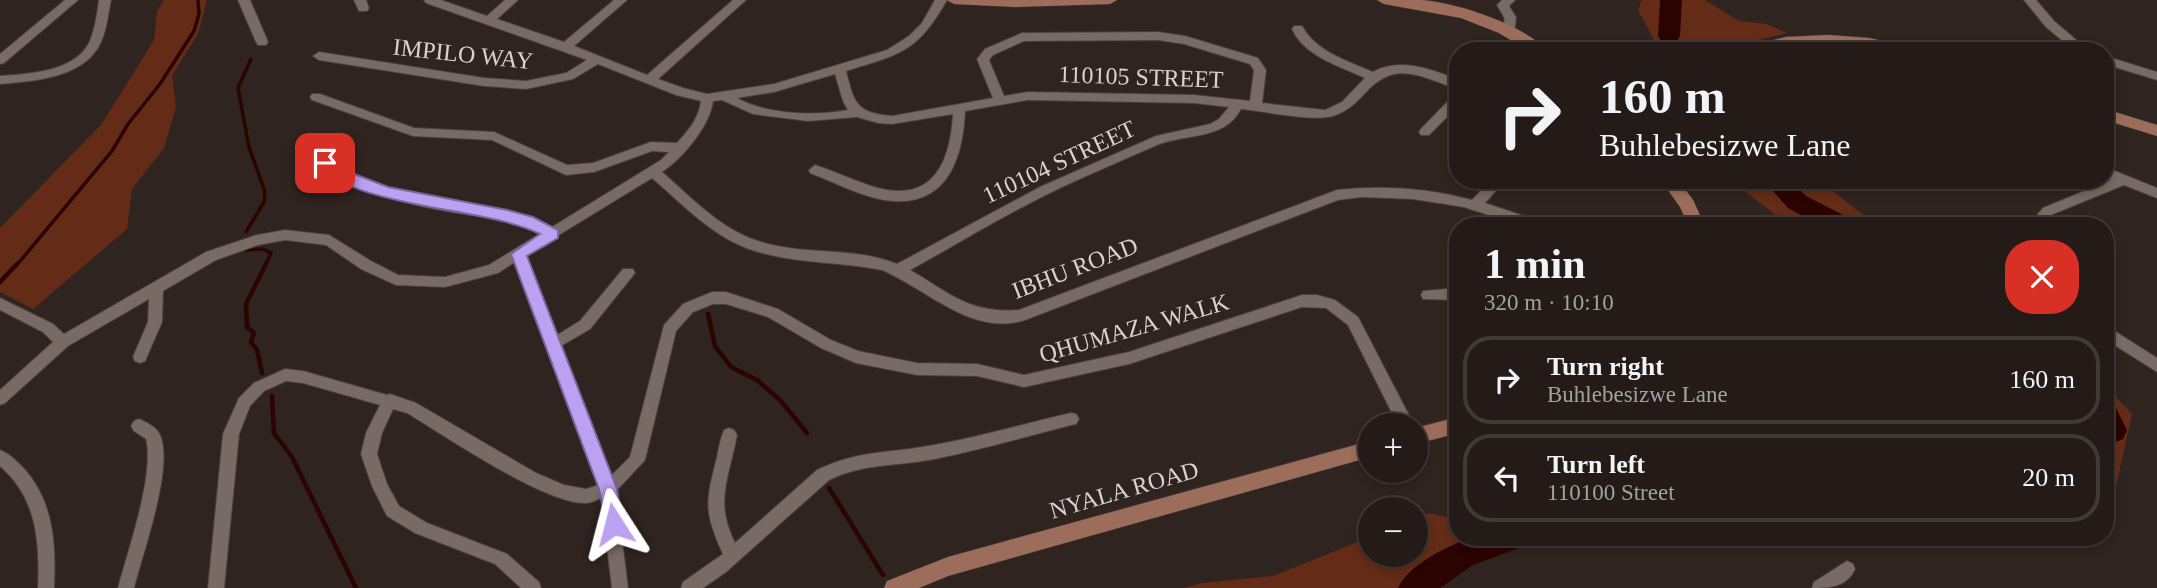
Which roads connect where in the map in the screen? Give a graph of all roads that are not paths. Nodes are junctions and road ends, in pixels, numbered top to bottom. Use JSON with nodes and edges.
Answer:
{"nodes":[{"id":1,"x":72,"y":0,"type":"edge"},
{"id":2,"x":105,"y":0,"type":"edge"},
{"id":3,"x":244,"y":0,"type":"edge"},
{"id":4,"x":430,"y":0,"type":"edge"},
{"id":5,"x":512,"y":0,"type":"edge"},
{"id":6,"x":621,"y":0,"type":"edge"},
{"id":7,"x":740,"y":0,"type":"edge"},
{"id":8,"x":941,"y":0,"type":"edge"},
{"id":9,"x":954,"y":0,"type":"edge"},
{"id":10,"x":1110,"y":0,"type":"edge"},
{"id":11,"x":1384,"y":0,"type":"edge"},
{"id":12,"x":1509,"y":0,"type":"edge"},
{"id":13,"x":2030,"y":0,"type":"edge"},
{"id":14,"x":488,"y":21,"type":"junction"},
{"id":15,"x":1298,"y":29,"type":"dead end"},
{"id":16,"x":1510,"y":32,"type":"junction"},
{"id":17,"x":262,"y":42,"type":"dead end"},
{"id":18,"x":1527,"y":42,"type":"edge"},
{"id":19,"x":1781,"y":42,"type":"edge"},
{"id":20,"x":1848,"y":42,"type":"edge"},
{"id":21,"x":2072,"y":42,"type":"edge"},
{"id":22,"x":566,"y":47,"type":"junction"},
{"id":23,"x":319,"y":56,"type":"dead end"},
{"id":24,"x":597,"y":59,"type":"junction"},
{"id":25,"x":0,"y":60,"type":"edge"},
{"id":26,"x":2114,"y":63,"type":"edge"},
{"id":27,"x":839,"y":68,"type":"junction"},
{"id":28,"x":2157,"y":76,"type":"edge"},
{"id":29,"x":1373,"y":77,"type":"junction"},
{"id":30,"x":650,"y":79,"type":"junction"},
{"id":31,"x":0,"y":80,"type":"edge"},
{"id":32,"x":1449,"y":82,"type":"edge"},
{"id":33,"x":316,"y":97,"type":"dead end"},
{"id":34,"x":726,"y":97,"type":"junction"},
{"id":35,"x":707,"y":98,"type":"junction"},
{"id":36,"x":999,"y":99,"type":"junction"},
{"id":37,"x":1237,"y":104,"type":"junction"},
{"id":38,"x":1256,"y":106,"type":"junction"},
{"id":39,"x":1449,"y":107,"type":"edge"},
{"id":40,"x":959,"y":111,"type":"junction"},
{"id":41,"x":856,"y":113,"type":"junction"},
{"id":42,"x":2114,"y":117,"type":"edge"},
{"id":43,"x":2157,"y":131,"type":"edge"},
{"id":44,"x":1425,"y":132,"type":"dead end"},
{"id":45,"x":682,"y":148,"type":"junction"},
{"id":46,"x":325,"y":163,"type":"dead end"},
{"id":47,"x":815,"y":170,"type":"dead end"},
{"id":48,"x":654,"y":172,"type":"junction"},
{"id":49,"x":2114,"y":178,"type":"edge"},
{"id":50,"x":2120,"y":181,"type":"junction"},
{"id":51,"x":2114,"y":184,"type":"edge"},
{"id":52,"x":1490,"y":189,"type":"edge"},
{"id":53,"x":1676,"y":189,"type":"edge"},
{"id":54,"x":2101,"y":189,"type":"edge"},
{"id":55,"x":2157,"y":193,"type":"edge"},
{"id":56,"x":1475,"y":205,"type":"junction"},
{"id":57,"x":1510,"y":217,"type":"edge"},
{"id":58,"x":1693,"y":217,"type":"edge"},
{"id":59,"x":2043,"y":217,"type":"edge"},
{"id":60,"x":553,"y":234,"type":"junction"},
{"id":61,"x":519,"y":254,"type":"junction"},
{"id":62,"x":898,"y":270,"type":"junction"},
{"id":63,"x":628,"y":273,"type":"dead end"},
{"id":64,"x":156,"y":288,"type":"junction"},
{"id":65,"x":1449,"y":294,"type":"edge"},
{"id":66,"x":1428,"y":295,"type":"dead end"},
{"id":67,"x":0,"y":304,"type":"edge"},
{"id":68,"x":2114,"y":337,"type":"edge"},
{"id":69,"x":63,"y":342,"type":"junction"},
{"id":70,"x":553,"y":344,"type":"junction"},
{"id":71,"x":140,"y":357,"type":"dead end"},
{"id":72,"x":2157,"y":366,"type":"edge"},
{"id":73,"x":0,"y":399,"type":"edge"},
{"id":74,"x":390,"y":400,"type":"junction"},
{"id":75,"x":1400,"y":413,"type":"edge"},
{"id":76,"x":1071,"y":419,"type":"dead end"},
{"id":77,"x":139,"y":426,"type":"dead end"},
{"id":78,"x":1449,"y":427,"type":"edge"},
{"id":79,"x":1428,"y":433,"type":"edge"},
{"id":80,"x":729,"y":435,"type":"dead end"},
{"id":81,"x":1358,"y":452,"type":"edge"},
{"id":82,"x":0,"y":457,"type":"edge"},
{"id":83,"x":608,"y":489,"type":"junction"},
{"id":84,"x":732,"y":555,"type":"junction"},
{"id":85,"x":1847,"y":569,"type":"dead end"},
{"id":86,"x":46,"y":588,"type":"edge"},
{"id":87,"x":126,"y":588,"type":"edge"},
{"id":88,"x":216,"y":588,"type":"edge"},
{"id":89,"x":533,"y":588,"type":"edge"},
{"id":90,"x":620,"y":588,"type":"edge"},
{"id":91,"x":689,"y":588,"type":"edge"},
{"id":92,"x":894,"y":588,"type":"edge"},
{"id":93,"x":1820,"y":588,"type":"edge"}],
"edges":[{"from":1,"to":25,"type":"street"},
{"from":2,"to":31,"type":"street"},
{"from":3,"to":17,"type":"street"},
{"from":4,"to":14,"type":"street"},
{"from":5,"to":14,"type":"street"},
{"from":6,"to":22,"type":"street"},
{"from":7,"to":30,"type":"street"},
{"from":8,"to":27,"type":"street"},
{"from":9,"to":10,"type":"street"},
{"from":11,"to":16,"type":"street"},
{"from":12,"to":16,"type":"street"},
{"from":13,"to":21,"type":"street"},
{"from":14,"to":22,"type":"street"},
{"from":15,"to":29,"type":"street"},
{"from":16,"to":18,"type":"street"},
{"from":19,"to":20,"type":"street"},
{"from":22,"to":24,"type":"street"},
{"from":23,"to":24,"type":"street","name":"IMPILO WAY"},
{"from":24,"to":30,"type":"street"},
{"from":26,"to":28,"type":"street"},
{"from":27,"to":34,"type":"street"},
{"from":27,"to":41,"type":"street"},
{"from":29,"to":32,"type":"street"},
{"from":29,"to":38,"type":"street","name":"110105 STREET"},
{"from":30,"to":35,"type":"street"},
{"from":33,"to":45,"type":"street"},
{"from":34,"to":35,"type":"street"},
{"from":34,"to":41,"type":"street","name":"110105 STREET"},
{"from":35,"to":45,"type":"street"},
{"from":36,"to":37,"type":"street","name":"110105 STREET"},
{"from":36,"to":38,"type":"street"},
{"from":36,"to":40,"type":"street","name":"110105 STREET"},
{"from":37,"to":38,"type":"street","name":"110105 STREET"},
{"from":37,"to":62,"type":"street","name":"110104 STREET"},
{"from":39,"to":44,"type":"street"},
{"from":40,"to":41,"type":"street","name":"110105 STREET"},
{"from":40,"to":47,"type":"street"},
{"from":42,"to":43,"type":"street"},
{"from":45,"to":48,"type":"street"},
{"from":46,"to":60,"type":"street"},
{"from":48,"to":60,"type":"street"},
{"from":48,"to":62,"type":"street","name":"IBHU ROAD"},
{"from":49,"to":50,"type":"street"},
{"from":50,"to":51,"type":"street"},
{"from":50,"to":55,"type":"street"},
{"from":52,"to":56,"type":"street"},
{"from":53,"to":58,"type":"street"},
{"from":54,"to":59,"type":"street"},
{"from":56,"to":57,"type":"street","name":"IBHU ROAD"},
{"from":56,"to":62,"type":"street","name":"IBHU ROAD"},
{"from":60,"to":61,"type":"street"},
{"from":61,"to":64,"type":"street"},
{"from":61,"to":70,"type":"street"},
{"from":63,"to":70,"type":"street"},
{"from":64,"to":69,"type":"street"},
{"from":64,"to":71,"type":"street"},
{"from":65,"to":66,"type":"street"},
{"from":67,"to":69,"type":"street"},
{"from":68,"to":72,"type":"street"},
{"from":69,"to":73,"type":"street"},
{"from":70,"to":83,"type":"street"},
{"from":74,"to":83,"type":"street"},
{"from":74,"to":88,"type":"street"},
{"from":74,"to":89,"type":"street"},
{"from":75,"to":83,"type":"street","name":"QHUMAZA WALK"},
{"from":76,"to":84,"type":"street"},
{"from":77,"to":87,"type":"street"},
{"from":78,"to":79,"type":"street"},
{"from":80,"to":84,"type":"street"},
{"from":81,"to":92,"type":"street","name":"NYALA ROAD"},
{"from":82,"to":86,"type":"street"},
{"from":83,"to":90,"type":"street"},
{"from":84,"to":91,"type":"street"},
{"from":85,"to":93,"type":"street"}]}
